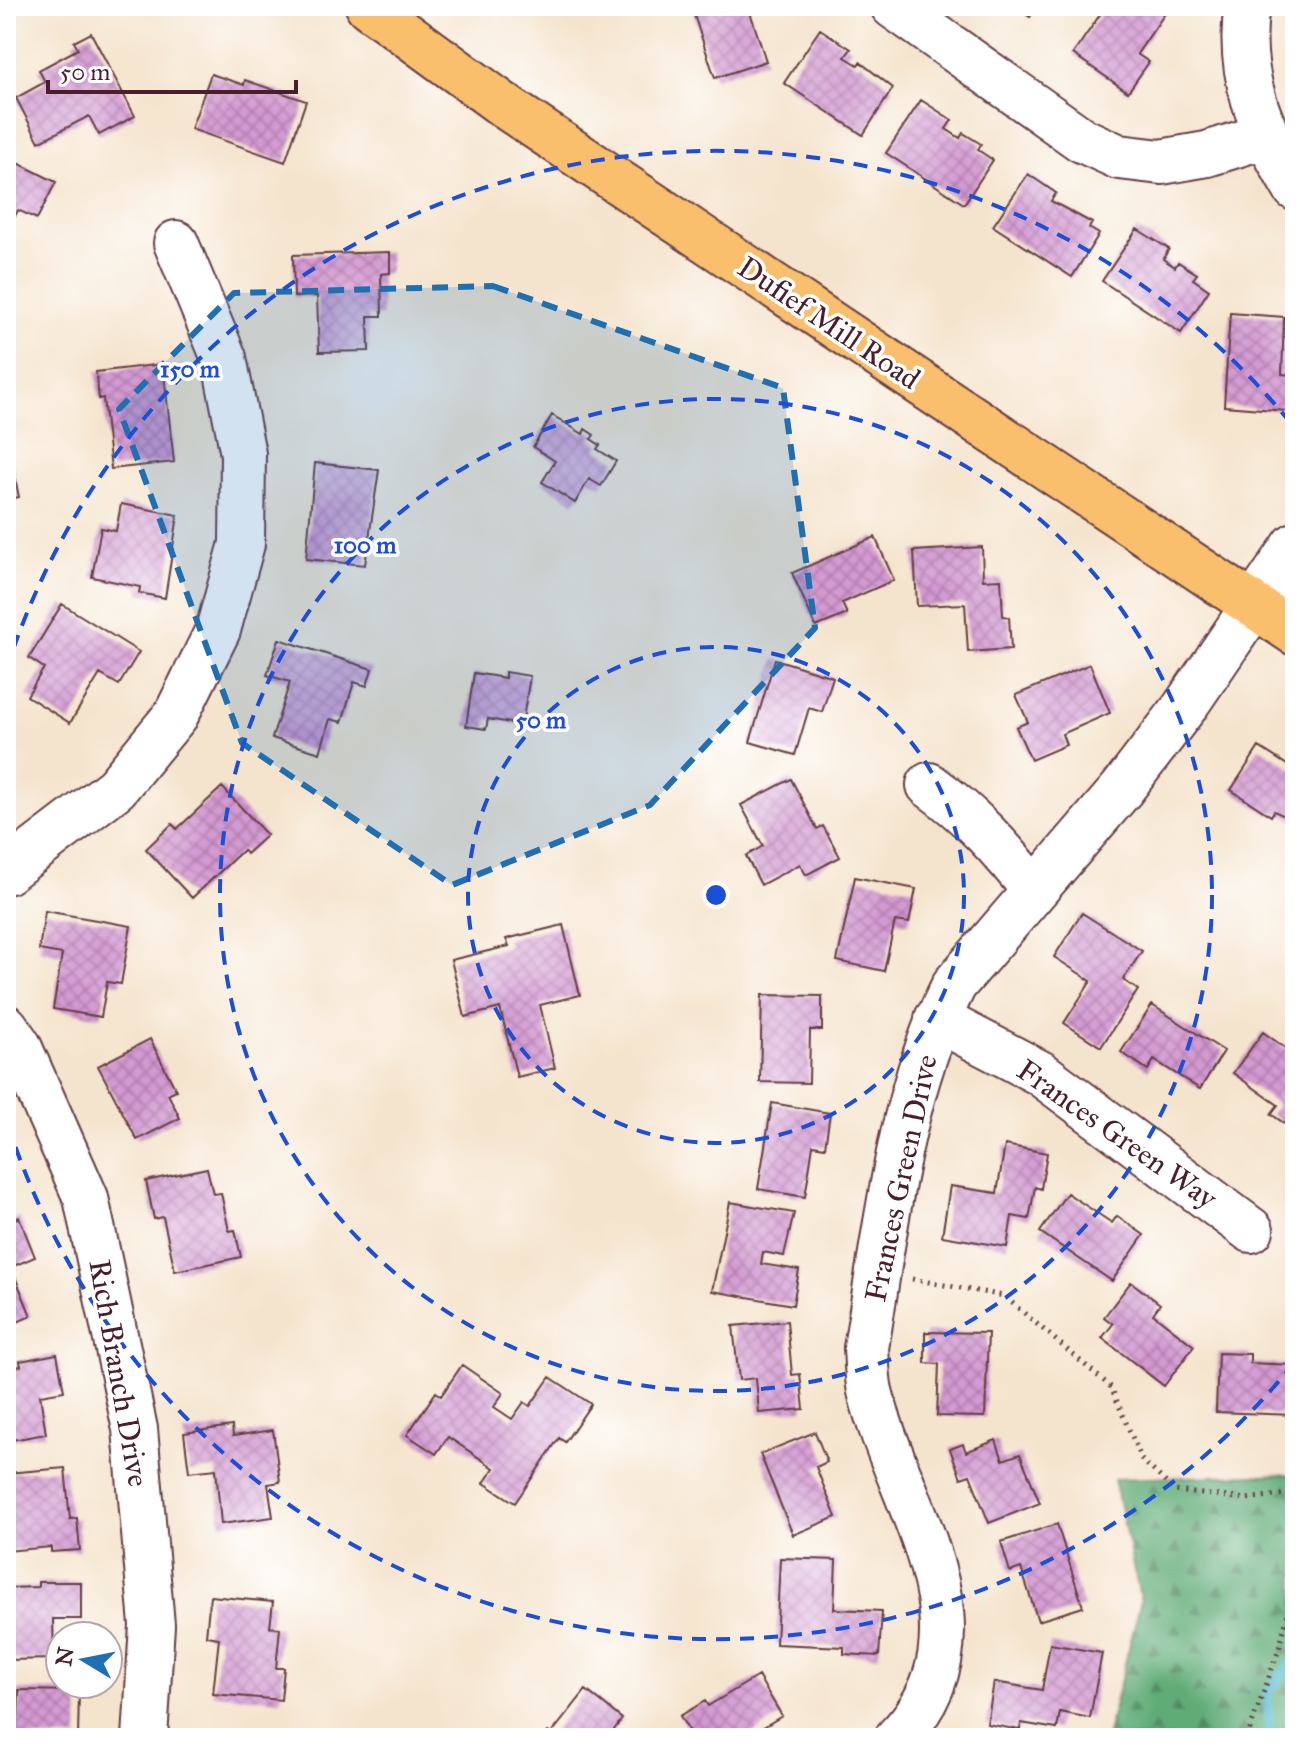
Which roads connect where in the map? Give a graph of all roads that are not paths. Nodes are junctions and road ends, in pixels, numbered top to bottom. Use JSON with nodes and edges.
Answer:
{"nodes":[{"id":1,"x":368,"y":6,"type":"edge"},
{"id":2,"x":893,"y":6,"type":"edge"},
{"id":3,"x":1247,"y":6,"type":"edge"},
{"id":4,"x":1264,"y":136,"type":"junction"},
{"id":5,"x":1295,"y":188,"type":"edge"},
{"id":6,"x":176,"y":243,"type":"dead end"},
{"id":7,"x":1295,"y":545,"type":"edge"},
{"id":8,"x":1255,"y":606,"type":"junction"},
{"id":9,"x":1295,"y":633,"type":"edge"},
{"id":10,"x":929,"y":785,"type":"dead end"},
{"id":11,"x":6,"y":872,"type":"edge"},
{"id":12,"x":1034,"y":890,"type":"junction"},
{"id":13,"x":937,"y":1019,"type":"junction"},
{"id":14,"x":6,"y":1027,"type":"edge"},
{"id":15,"x":1251,"y":1230,"type":"dead end"},
{"id":16,"x":145,"y":1738,"type":"edge"},
{"id":17,"x":897,"y":1738,"type":"edge"}],
"edges":[{"from":1,"to":8,"type":"main road","name":"Dufief Mill Road"},
{"from":2,"to":4,"type":"street"},
{"from":3,"to":4,"type":"street"},
{"from":4,"to":5,"type":"street"},
{"from":6,"to":11,"type":"street"},
{"from":7,"to":8,"type":"street","name":"Frances Green Drive"},
{"from":8,"to":9,"type":"main road","name":"Dufief Mill Road"},
{"from":8,"to":12,"type":"street","name":"Frances Green Drive"},
{"from":10,"to":12,"type":"street"},
{"from":12,"to":13,"type":"street","name":"Frances Green Drive"},
{"from":13,"to":15,"type":"street","name":"Frances Green Way"},
{"from":13,"to":17,"type":"street","name":"Frances Green Drive"},
{"from":14,"to":16,"type":"street","name":"Rich Branch Drive"}]}
